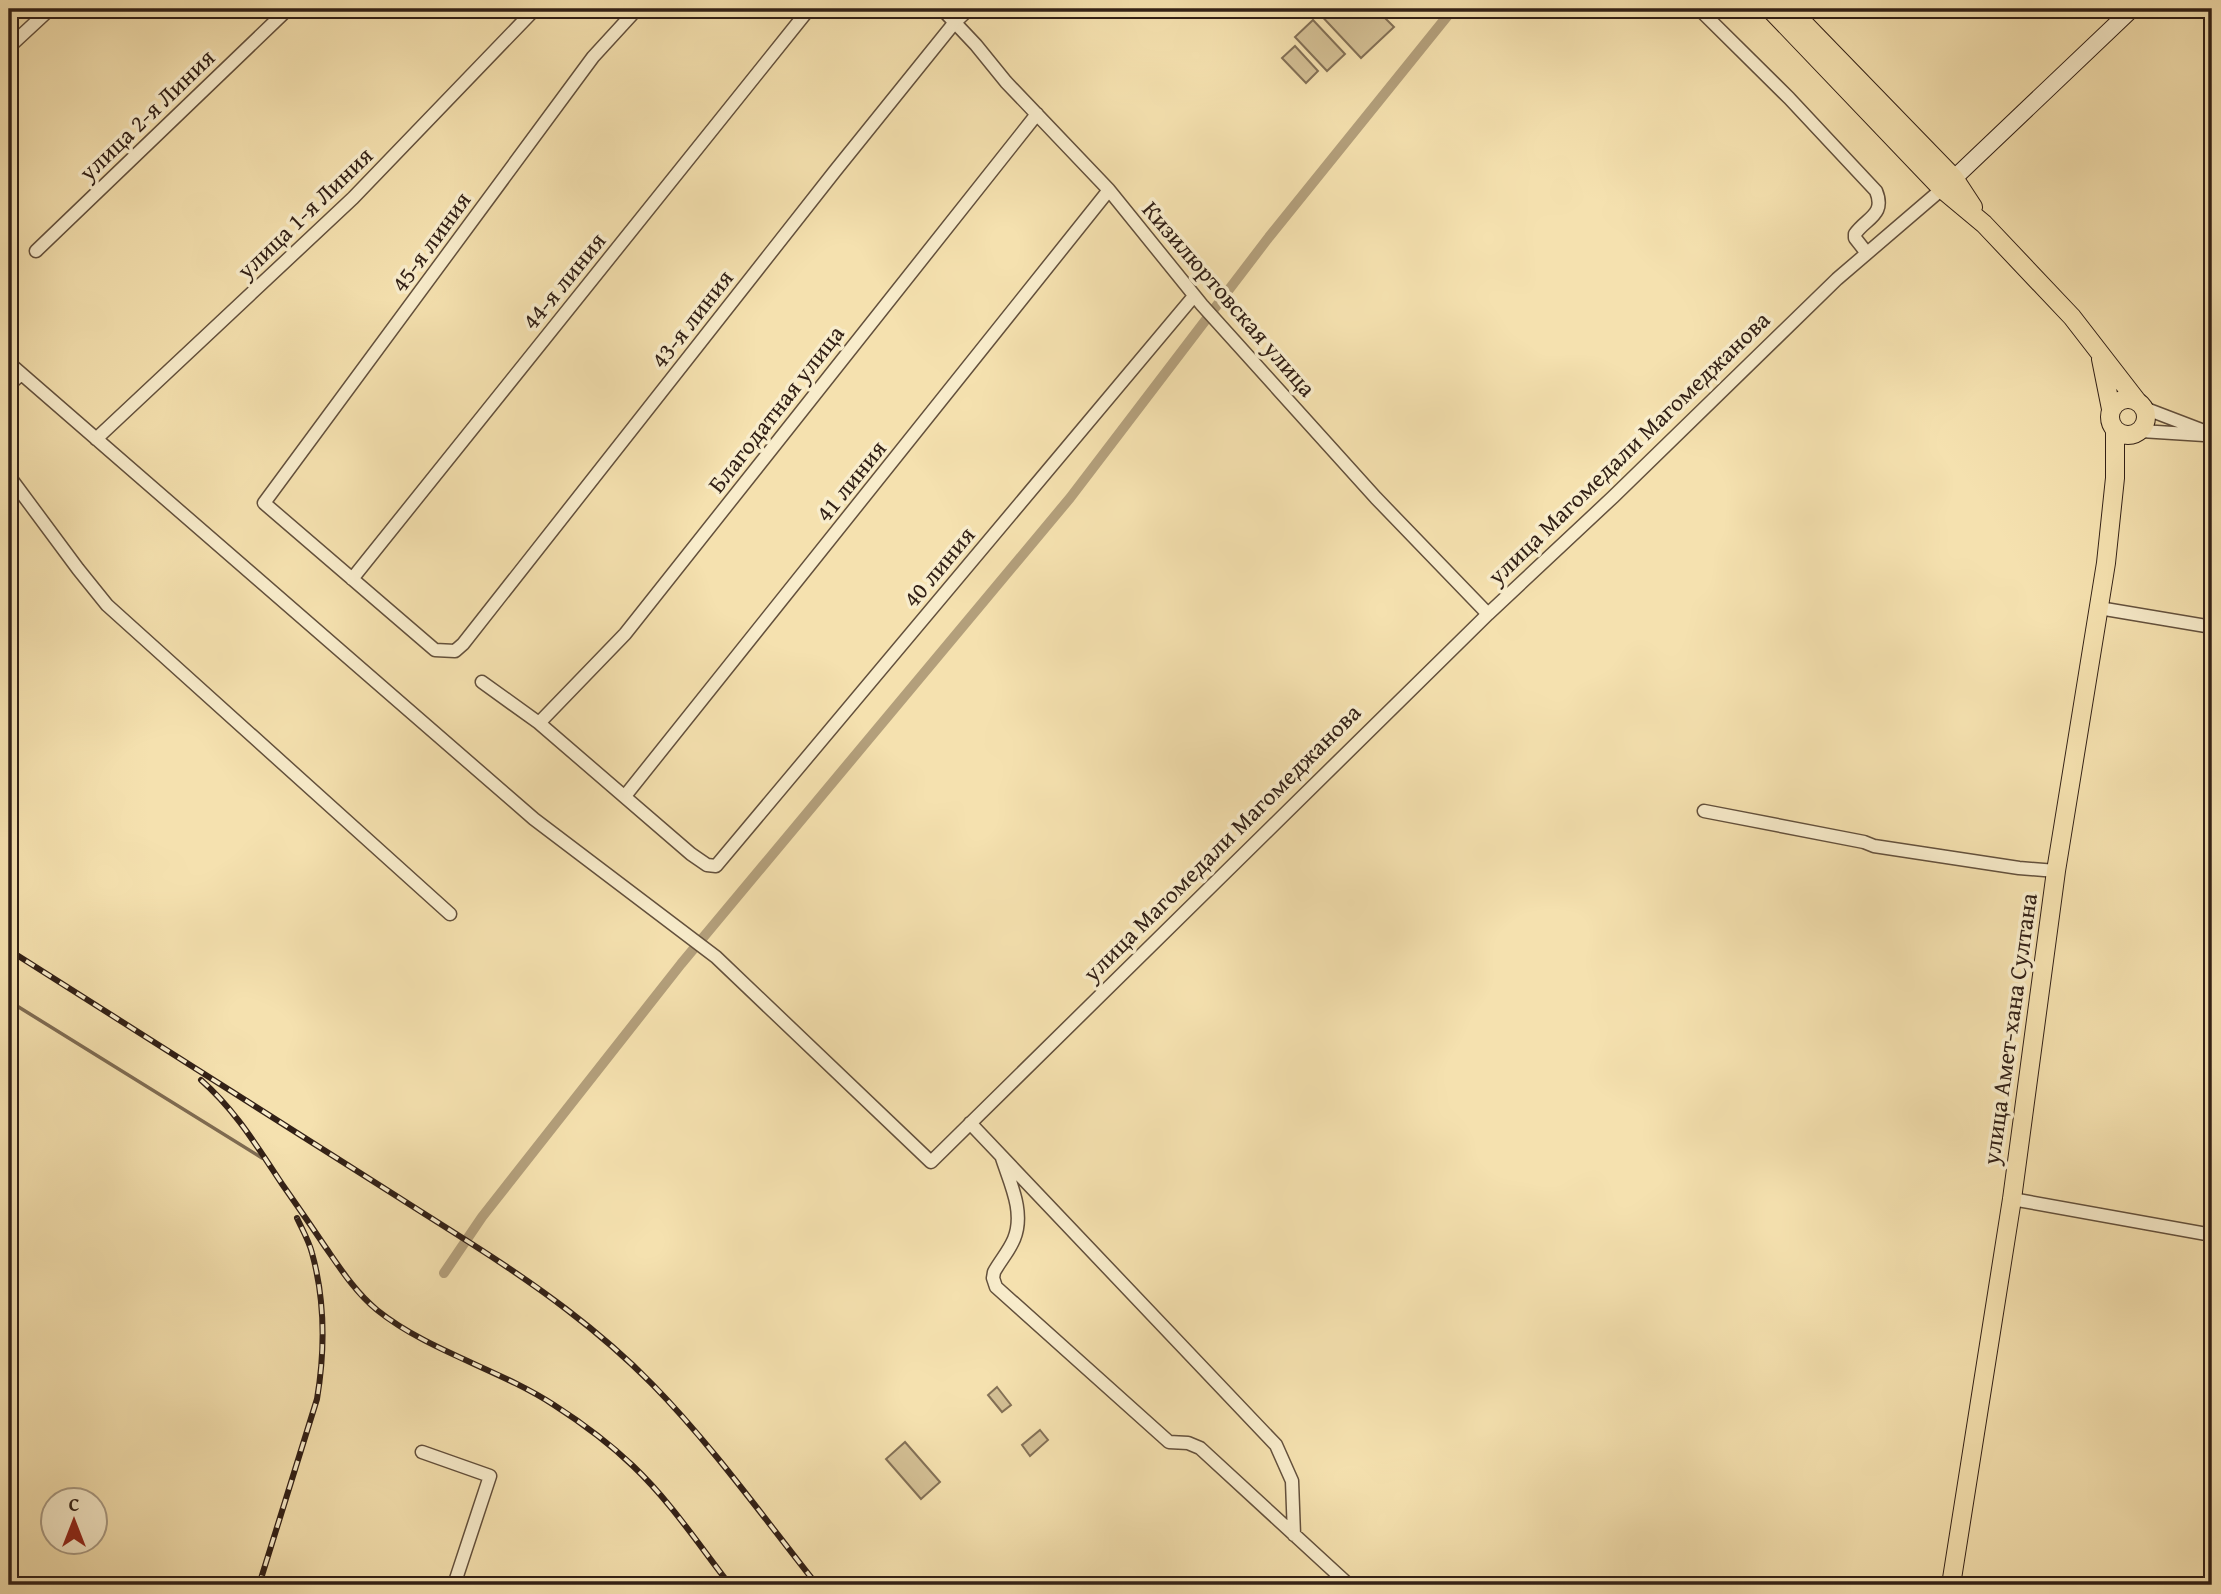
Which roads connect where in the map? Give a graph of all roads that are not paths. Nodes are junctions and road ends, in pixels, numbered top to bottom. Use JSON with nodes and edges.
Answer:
{"nodes":[{"id":1,"x":50,"y":9,"type":"edge"},
{"id":2,"x":288,"y":9,"type":"edge"},
{"id":3,"x":535,"y":9,"type":"edge"},
{"id":4,"x":637,"y":9,"type":"edge"},
{"id":5,"x":809,"y":9,"type":"edge"},
{"id":6,"x":942,"y":9,"type":"edge"},
{"id":7,"x":969,"y":9,"type":"edge"},
{"id":8,"x":1699,"y":9,"type":"edge"},
{"id":9,"x":1770,"y":9,"type":"edge"},
{"id":10,"x":1790,"y":9,"type":"edge"},
{"id":11,"x":2132,"y":9,"type":"edge"},
{"id":12,"x":956,"y":22,"type":"junction"},
{"id":13,"x":9,"y":47,"type":"edge"},
{"id":14,"x":1037,"y":114,"type":"junction"},
{"id":15,"x":1948,"y":183,"type":"junction"},
{"id":16,"x":1109,"y":190,"type":"junction"},
{"id":17,"x":36,"y":251,"type":"dead end"},
{"id":18,"x":1866,"y":252,"type":"junction"},
{"id":19,"x":1198,"y":300,"type":"junction"},
{"id":20,"x":2101,"y":355,"type":"junction"},
{"id":21,"x":9,"y":363,"type":"edge"},
{"id":22,"x":21,"y":374,"type":"junction"},
{"id":23,"x":9,"y":385,"type":"edge"},
{"id":24,"x":2141,"y":404,"type":"junction"},
{"id":25,"x":2111,"y":409,"type":"junction"},
{"id":26,"x":2115,"y":431,"type":"junction"},
{"id":27,"x":2139,"y":433,"type":"junction"},
{"id":28,"x":2212,"y":435,"type":"edge"},
{"id":29,"x":96,"y":439,"type":"junction"},
{"id":30,"x":9,"y":477,"type":"edge"},
{"id":31,"x":2115,"y":478,"type":"junction"},
{"id":32,"x":352,"y":579,"type":"junction"},
{"id":33,"x":2099,"y":608,"type":"junction"},
{"id":34,"x":1488,"y":614,"type":"junction"},
{"id":35,"x":2212,"y":627,"type":"edge"},
{"id":36,"x":482,"y":682,"type":"dead end"},
{"id":37,"x":539,"y":723,"type":"junction"},
{"id":38,"x":625,"y":796,"type":"junction"},
{"id":39,"x":1704,"y":811,"type":"dead end"},
{"id":40,"x":2056,"y":871,"type":"junction"},
{"id":41,"x":450,"y":914,"type":"dead end"},
{"id":42,"x":970,"y":1123,"type":"junction"},
{"id":43,"x":1002,"y":1157,"type":"junction"},
{"id":44,"x":2012,"y":1199,"type":"junction"},
{"id":45,"x":2212,"y":1235,"type":"edge"},
{"id":46,"x":422,"y":1452,"type":"dead end"},
{"id":47,"x":1294,"y":1535,"type":"junction"},
{"id":48,"x":454,"y":1585,"type":"edge"},
{"id":49,"x":1349,"y":1585,"type":"edge"},
{"id":50,"x":1951,"y":1585,"type":"edge"}],
"edges":[{"from":1,"to":13,"type":"street"},
{"from":2,"to":17,"type":"street","name":"улица 2-я Линия"},
{"from":3,"to":29,"type":"street","name":"улица 1-я Линия"},
{"from":4,"to":32,"type":"street","name":"45-я линия"},
{"from":5,"to":32,"type":"street","name":"44-я линия"},
{"from":6,"to":12,"type":"street","name":"Кизилюртовская улица"},
{"from":7,"to":12,"type":"street","name":"43-я линия"},
{"from":8,"to":18,"type":"street"},
{"from":9,"to":15,"type":"main road"},
{"from":10,"to":15,"type":"main road"},
{"from":11,"to":15,"type":"main road"},
{"from":12,"to":14,"type":"street","name":"Кизилюртовская улица"},
{"from":12,"to":32,"type":"street","name":"43-я линия"},
{"from":14,"to":16,"type":"street","name":"Кизилюртовская улица"},
{"from":14,"to":37,"type":"street","name":"Благодатная улица"},
{"from":15,"to":18,"type":"street","name":"улица Магомедали Магомеджановa"},
{"from":15,"to":20,"type":"main road"},
{"from":16,"to":19,"type":"street","name":"Кизилюртовская улица"},
{"from":16,"to":38,"type":"street","name":"41 линия"},
{"from":18,"to":34,"type":"street","name":"улица Магомедали Магомеджановa"},
{"from":19,"to":34,"type":"street","name":"Кизилюртовская улица"},
{"from":19,"to":38,"type":"street","name":"40 линия"},
{"from":20,"to":24,"type":"main road"},
{"from":20,"to":25,"type":"main road"},
{"from":21,"to":22,"type":"street"},
{"from":22,"to":23,"type":"street"},
{"from":22,"to":29,"type":"street"},
{"from":24,"to":25,"type":"main road"},
{"from":24,"to":27,"type":"main road"},
{"from":24,"to":28,"type":"street"},
{"from":25,"to":26,"type":"main road"},
{"from":26,"to":27,"type":"main road"},
{"from":26,"to":31,"type":"main road"},
{"from":27,"to":28,"type":"street"},
{"from":27,"to":31,"type":"main road"},
{"from":29,"to":42,"type":"street","name":"улица Магомедали Магомеджановa"},
{"from":30,"to":41,"type":"street"},
{"from":31,"to":33,"type":"main road","name":"улица Амет-хана Султана"},
{"from":33,"to":35,"type":"street"},
{"from":33,"to":40,"type":"main road","name":"улица Амет-хана Султана"},
{"from":34,"to":42,"type":"street","name":"улица Магомедали Магомеджановa"},
{"from":36,"to":37,"type":"street"},
{"from":37,"to":38,"type":"street"},
{"from":39,"to":40,"type":"street"},
{"from":40,"to":44,"type":"main road","name":"улица Амет-хана Султана"},
{"from":42,"to":43,"type":"street"},
{"from":43,"to":47,"type":"street"},
{"from":43,"to":47,"type":"street"},
{"from":44,"to":45,"type":"street"},
{"from":44,"to":50,"type":"main road","name":"улица Амет-хана Султана"},
{"from":46,"to":48,"type":"street"},
{"from":47,"to":49,"type":"street"}]}
